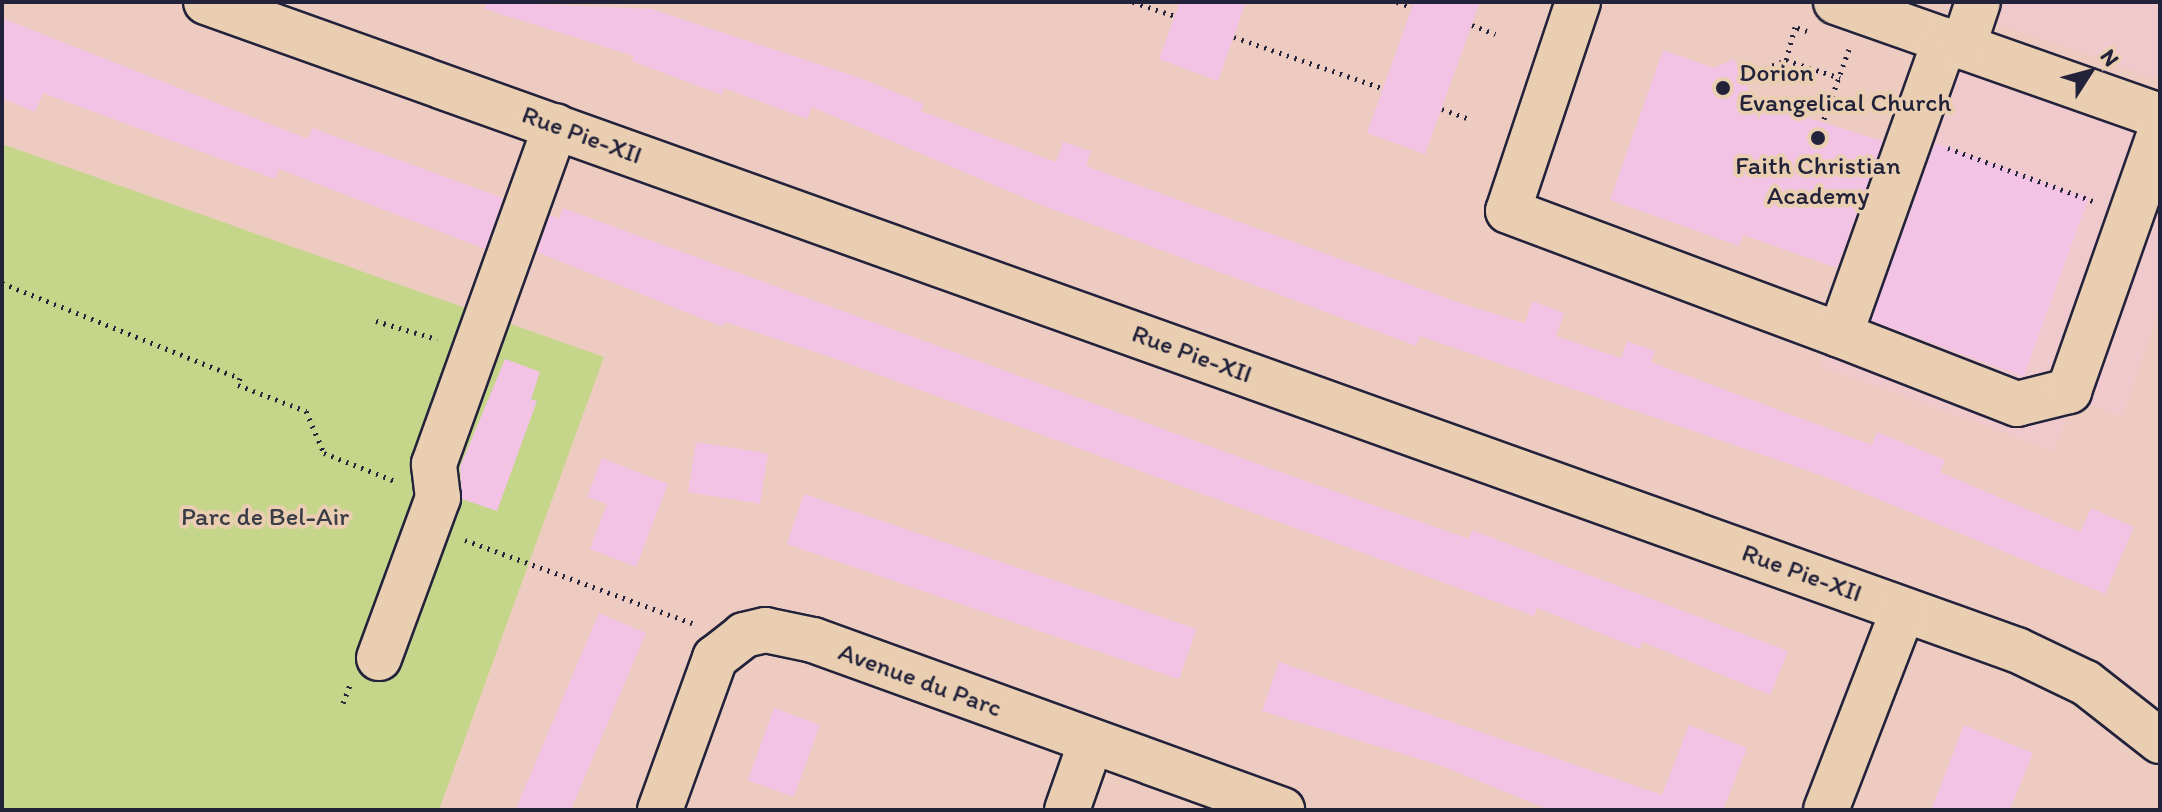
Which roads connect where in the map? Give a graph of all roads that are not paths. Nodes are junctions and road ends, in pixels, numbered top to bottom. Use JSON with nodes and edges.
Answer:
{"nodes":[{"id":1,"x":206,"y":2,"type":"edge"},
{"id":2,"x":1578,"y":2,"type":"edge"},
{"id":3,"x":1836,"y":2,"type":"edge"},
{"id":4,"x":1978,"y":2,"type":"edge"},
{"id":5,"x":1954,"y":44,"type":"junction"},
{"id":6,"x":2160,"y":116,"type":"edge"},
{"id":7,"x":556,"y":126,"type":"junction"},
{"id":8,"x":2160,"y":132,"type":"edge"},
{"id":9,"x":1840,"y":335,"type":"junction"},
{"id":10,"x":1903,"y":610,"type":"junction"},
{"id":11,"x":379,"y":658,"type":"dead end"},
{"id":12,"x":2160,"y":741,"type":"edge"},
{"id":13,"x":1091,"y":742,"type":"junction"},
{"id":14,"x":660,"y":810,"type":"edge"},
{"id":15,"x":1067,"y":810,"type":"edge"},
{"id":16,"x":1282,"y":810,"type":"edge"},
{"id":17,"x":1826,"y":810,"type":"edge"}],
"edges":[{"from":1,"to":7,"type":"street","name":"Rue Pie-XII"},
{"from":2,"to":9,"type":"street"},
{"from":3,"to":5,"type":"street"},
{"from":4,"to":5,"type":"street"},
{"from":5,"to":6,"type":"street"},
{"from":5,"to":9,"type":"street"},
{"from":7,"to":10,"type":"street","name":"Rue Pie-XII"},
{"from":7,"to":11,"type":"street"},
{"from":8,"to":9,"type":"street"},
{"from":10,"to":12,"type":"street","name":"Rue Pie-XII"},
{"from":10,"to":17,"type":"street"},
{"from":13,"to":14,"type":"street","name":"Avenue du Parc"},
{"from":13,"to":15,"type":"street"},
{"from":13,"to":16,"type":"street","name":"Avenue du Parc"}]}
